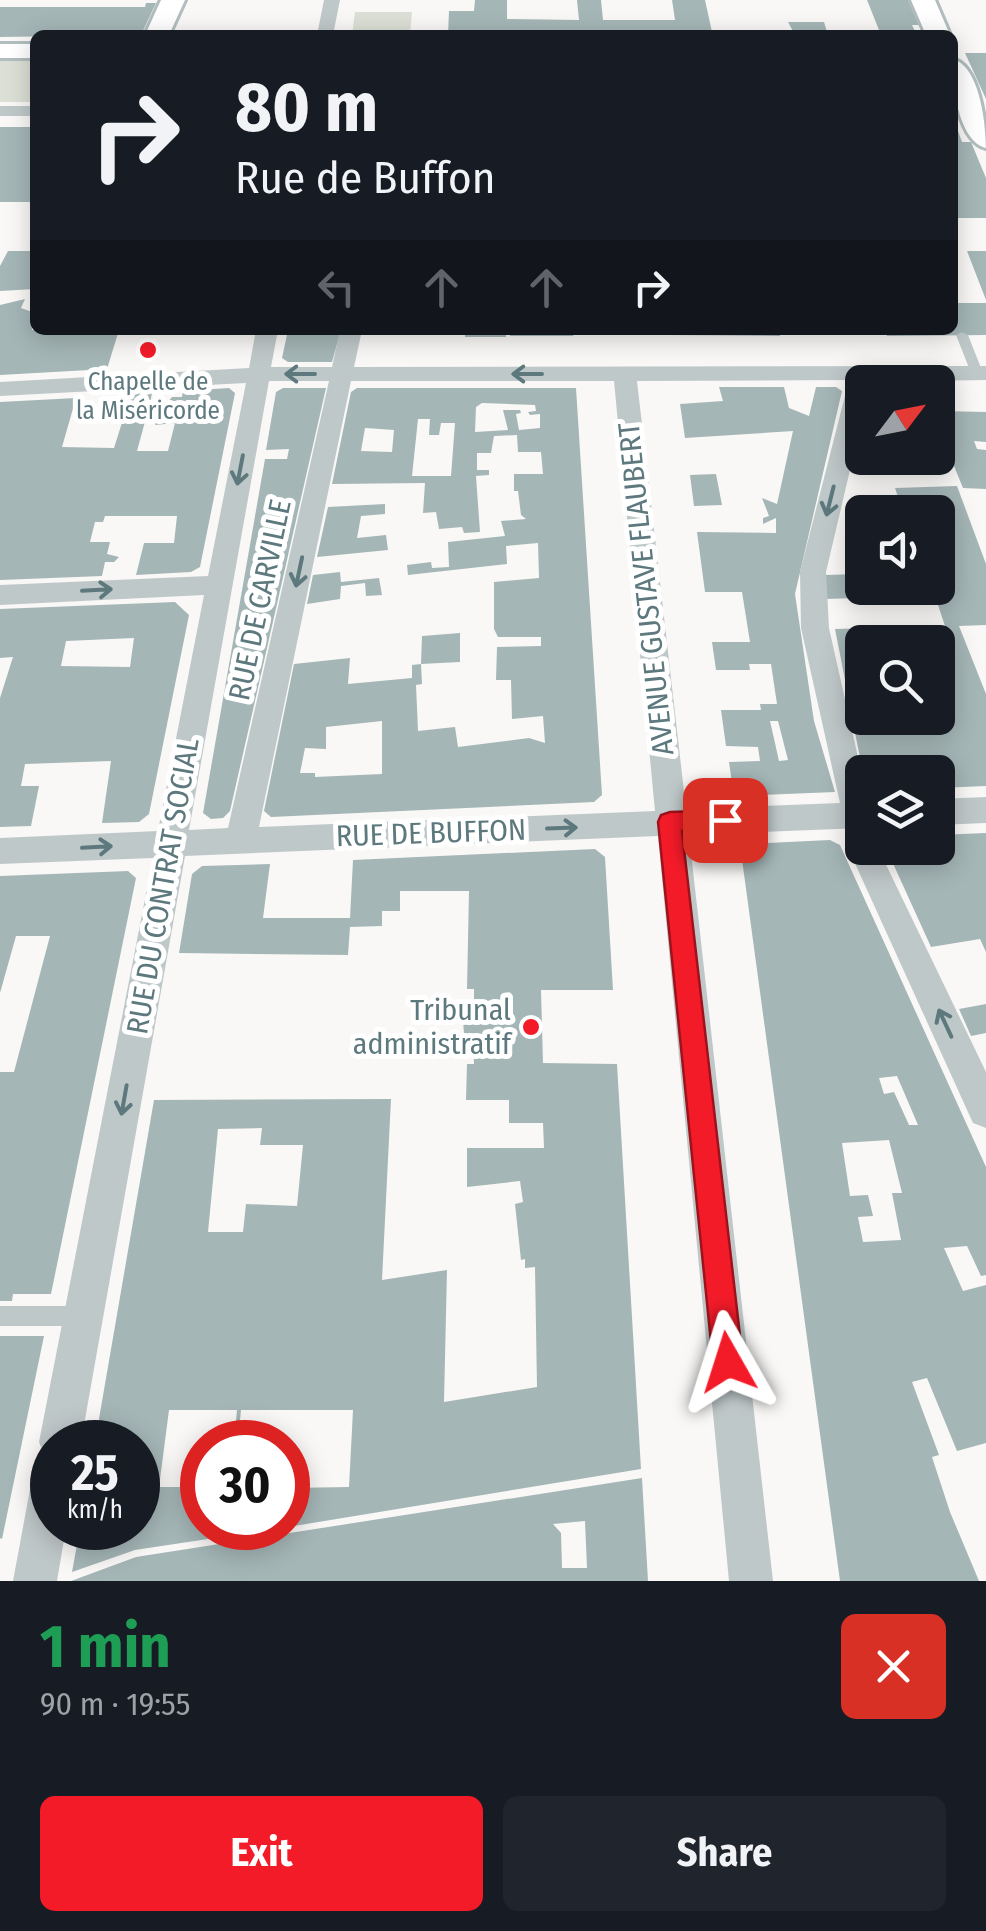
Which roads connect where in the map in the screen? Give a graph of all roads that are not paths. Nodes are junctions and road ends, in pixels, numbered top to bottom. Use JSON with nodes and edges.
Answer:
{"nodes":[{"id":1,"x":173,"y":0,"type":"edge"},
{"id":2,"x":332,"y":0,"type":"edge"},
{"id":3,"x":922,"y":0,"type":"edge"},
{"id":4,"x":159,"y":30,"type":"edge"},
{"id":5,"x":326,"y":30,"type":"edge"},
{"id":6,"x":936,"y":30,"type":"edge"},
{"id":7,"x":0,"y":51,"type":"edge"},
{"id":8,"x":30,"y":51,"type":"edge"},
{"id":9,"x":958,"y":79,"type":"edge"},
{"id":10,"x":0,"y":110,"type":"edge"},
{"id":11,"x":30,"y":110,"type":"edge"},
{"id":12,"x":986,"y":140,"type":"edge"},
{"id":13,"x":266,"y":335,"type":"edge"},
{"id":14,"x":350,"y":335,"type":"edge"},
{"id":15,"x":962,"y":336,"type":"dead end"},
{"id":16,"x":845,"y":372,"type":"edge"},
{"id":17,"x":625,"y":373,"type":"junction"},
{"id":18,"x":955,"y":373,"type":"edge"},
{"id":19,"x":981,"y":373,"type":"edge"},
{"id":20,"x":258,"y":374,"type":"junction"},
{"id":21,"x":343,"y":374,"type":"junction"},
{"id":22,"x":0,"y":390,"type":"edge"},
{"id":23,"x":845,"y":441,"type":"edge"},
{"id":24,"x":219,"y":585,"type":"junction"},
{"id":25,"x":0,"y":594,"type":"edge"},
{"id":26,"x":845,"y":762,"type":"edge"},
{"id":27,"x":986,"y":810,"type":"edge"},
{"id":28,"x":955,"y":811,"type":"edge"},
{"id":29,"x":670,"y":822,"type":"junction"},
{"id":30,"x":845,"y":828,"type":"edge"},
{"id":31,"x":241,"y":840,"type":"junction"},
{"id":32,"x":171,"y":844,"type":"junction"},
{"id":33,"x":0,"y":851,"type":"edge"},
{"id":34,"x":876,"y":865,"type":"edge"},
{"id":35,"x":986,"y":1111,"type":"edge"},
{"id":36,"x":0,"y":1316,"type":"edge"},
{"id":37,"x":84,"y":1316,"type":"junction"},
{"id":38,"x":64,"y":1420,"type":"edge"},
{"id":39,"x":40,"y":1550,"type":"edge"},
{"id":40,"x":34,"y":1581,"type":"edge"},
{"id":41,"x":750,"y":1581,"type":"edge"}],
"edges":[{"from":1,"to":4,"type":"street"},
{"from":2,"to":5,"type":"street"},
{"from":3,"to":6,"type":"street"},
{"from":7,"to":8,"type":"street"},
{"from":9,"to":12,"type":"street"},
{"from":10,"to":11,"type":"street"},
{"from":13,"to":20,"type":"street","name":"RUE DU CONTRAT SOCIAL"},
{"from":14,"to":21,"type":"street","name":"RUE DE CARVILLE"},
{"from":15,"to":19,"type":"lane"},
{"from":16,"to":17,"type":"street"},
{"from":17,"to":21,"type":"street","one_way":true},
{"from":17,"to":29,"type":"street","name":"AVENUE GUSTAVE FLAUBERT"},
{"from":18,"to":19,"type":"street"},
{"from":21,"to":20,"type":"street","one_way":true},
{"from":20,"to":22,"type":"street"},
{"from":20,"to":24,"type":"street","name":"RUE DU CONTRAT SOCIAL","one_way":true},
{"from":21,"to":31,"type":"street","name":"RUE DE CARVILLE","one_way":true},
{"from":23,"to":26,"type":"street","one_way":true},
{"from":25,"to":24,"type":"street","one_way":true},
{"from":24,"to":32,"type":"street","name":"RUE DU CONTRAT SOCIAL"},
{"from":27,"to":28,"type":"street"},
{"from":29,"to":30,"type":"street","name":"RUE DE BUFFON"},
{"from":31,"to":29,"type":"street","name":"RUE DE BUFFON","one_way":true},
{"from":29,"to":41,"type":"street","name":"AVENUE GUSTAVE FLAUBERT"},
{"from":31,"to":32,"type":"street","name":"RUE DE BUFFON"},
{"from":33,"to":32,"type":"street","name":"RUE DE BUFFON","one_way":true},
{"from":32,"to":37,"type":"street","name":"RUE DU CONTRAT SOCIAL","one_way":true},
{"from":35,"to":34,"type":"street","one_way":true},
{"from":36,"to":37,"type":"lane"},
{"from":37,"to":38,"type":"street","name":"RUE DU CONTRAT SOCIAL"},
{"from":39,"to":40,"type":"street"}]}
